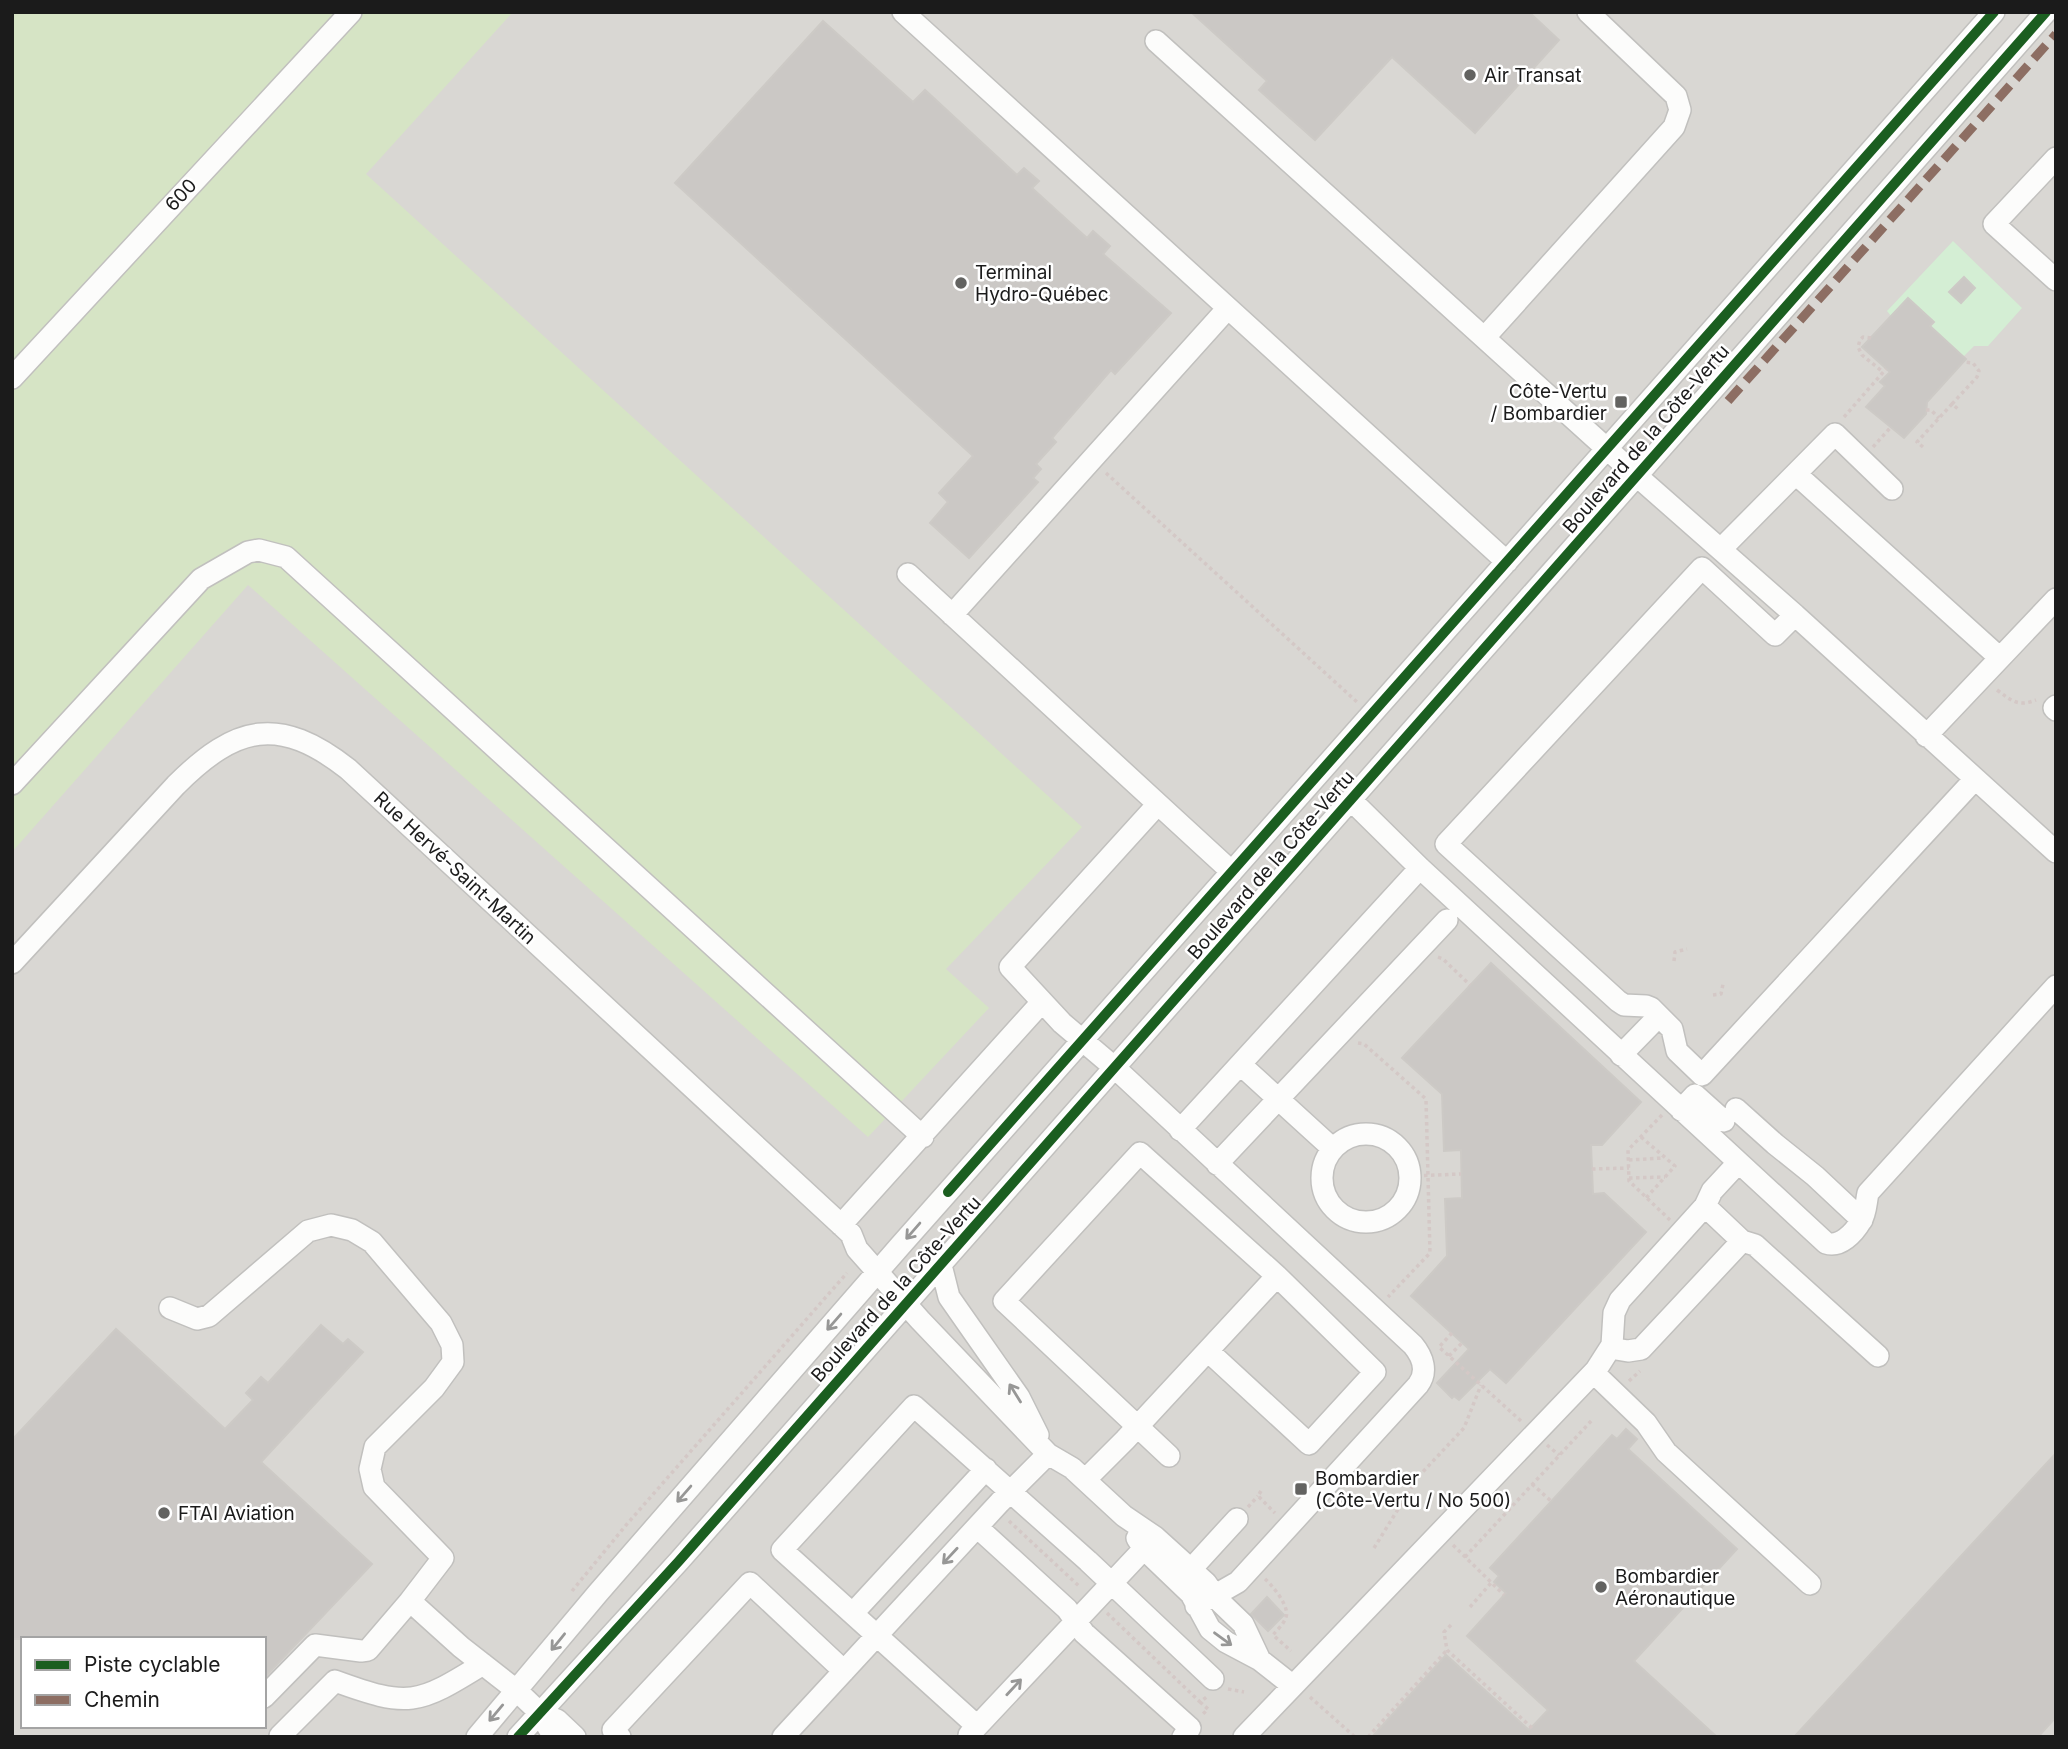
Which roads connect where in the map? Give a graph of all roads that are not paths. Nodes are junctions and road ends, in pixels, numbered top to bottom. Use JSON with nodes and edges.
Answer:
{"nodes":[{"id":1,"x":351,"y":12,"type":"edge"},
{"id":2,"x":903,"y":12,"type":"edge"},
{"id":3,"x":1588,"y":12,"type":"edge"},
{"id":4,"x":1994,"y":12,"type":"edge"},
{"id":5,"x":2046,"y":12,"type":"edge"},
{"id":6,"x":1156,"y":41,"type":"dead end"},
{"id":7,"x":2056,"y":158,"type":"edge"},
{"id":8,"x":2056,"y":280,"type":"edge"},
{"id":9,"x":1228,"y":309,"type":"junction"},
{"id":10,"x":1485,"y":337,"type":"junction"},
{"id":11,"x":12,"y":378,"type":"edge"},
{"id":12,"x":1607,"y":448,"type":"junction"},
{"id":13,"x":1797,"y":475,"type":"junction"},
{"id":14,"x":1637,"y":477,"type":"junction"},
{"id":15,"x":1892,"y":489,"type":"dead end"},
{"id":16,"x":1721,"y":549,"type":"junction"},
{"id":17,"x":1507,"y":562,"type":"junction"},
{"id":18,"x":908,"y":575,"type":"dead end"},
{"id":19,"x":2056,"y":599,"type":"edge"},
{"id":20,"x":953,"y":615,"type":"junction"},
{"id":21,"x":1795,"y":615,"type":"junction"},
{"id":22,"x":2000,"y":658,"type":"junction"},
{"id":23,"x":1926,"y":736,"type":"junction"},
{"id":24,"x":1975,"y":779,"type":"junction"},
{"id":25,"x":12,"y":784,"type":"edge"},
{"id":26,"x":1351,"y":800,"type":"junction"},
{"id":27,"x":1158,"y":804,"type":"junction"},
{"id":28,"x":2056,"y":852,"type":"edge"},
{"id":29,"x":1420,"y":868,"type":"junction"},
{"id":30,"x":1232,"y":872,"type":"junction"},
{"id":31,"x":1447,"y":920,"type":"dead end"},
{"id":32,"x":12,"y":963,"type":"edge"},
{"id":33,"x":2056,"y":986,"type":"edge"},
{"id":34,"x":1042,"y":1002,"type":"junction"},
{"id":35,"x":1663,"y":1021,"type":"junction"},
{"id":36,"x":1082,"y":1041,"type":"junction"},
{"id":37,"x":1626,"y":1059,"type":"junction"},
{"id":38,"x":1241,"y":1065,"type":"junction"},
{"id":39,"x":1115,"y":1068,"type":"junction"},
{"id":40,"x":1279,"y":1099,"type":"junction"},
{"id":41,"x":1672,"y":1112,"type":"junction"},
{"id":42,"x":1180,"y":1130,"type":"junction"},
{"id":43,"x":923,"y":1137,"type":"junction"},
{"id":44,"x":1332,"y":1148,"type":"junction"},
{"id":45,"x":1738,"y":1163,"type":"junction"},
{"id":46,"x":1217,"y":1164,"type":"junction"},
{"id":47,"x":1705,"y":1206,"type":"junction"},
{"id":48,"x":1863,"y":1220,"type":"junction"},
{"id":49,"x":841,"y":1225,"type":"junction"},
{"id":50,"x":1742,"y":1241,"type":"junction"},
{"id":51,"x":941,"y":1265,"type":"junction"},
{"id":52,"x":879,"y":1271,"type":"junction"},
{"id":53,"x":1278,"y":1276,"type":"junction"},
{"id":54,"x":907,"y":1303,"type":"junction"},
{"id":55,"x":170,"y":1308,"type":"dead end"},
{"id":56,"x":1611,"y":1348,"type":"junction"},
{"id":57,"x":1208,"y":1351,"type":"junction"},
{"id":58,"x":1878,"y":1356,"type":"dead end"},
{"id":59,"x":1594,"y":1373,"type":"junction"},
{"id":60,"x":1138,"y":1427,"type":"junction"},
{"id":61,"x":1048,"y":1454,"type":"junction"},
{"id":62,"x":1169,"y":1456,"type":"dead end"},
{"id":63,"x":986,"y":1469,"type":"junction"},
{"id":64,"x":1085,"y":1480,"type":"junction"},
{"id":65,"x":1011,"y":1491,"type":"junction"},
{"id":66,"x":1233,"y":1515,"type":"dead end"},
{"id":67,"x":977,"y":1527,"type":"junction"},
{"id":68,"x":1149,"y":1543,"type":"junction"},
{"id":69,"x":1180,"y":1572,"type":"junction"},
{"id":70,"x":1111,"y":1583,"type":"junction"},
{"id":71,"x":1810,"y":1584,"type":"dead end"},
{"id":72,"x":410,"y":1601,"type":"junction"},
{"id":73,"x":1205,"y":1601,"type":"junction"},
{"id":74,"x":853,"y":1613,"type":"junction"},
{"id":75,"x":1075,"y":1621,"type":"junction"},
{"id":76,"x":878,"y":1634,"type":"junction"},
{"id":77,"x":483,"y":1664,"type":"junction"},
{"id":78,"x":844,"y":1671,"type":"junction"},
{"id":79,"x":1213,"y":1679,"type":"dead end"},
{"id":80,"x":516,"y":1690,"type":"junction"},
{"id":81,"x":1301,"y":1691,"type":"junction"},
{"id":82,"x":266,"y":1695,"type":"edge"},
{"id":83,"x":539,"y":1712,"type":"junction"},
{"id":84,"x":970,"y":1734,"type":"edge"},
{"id":85,"x":280,"y":1736,"type":"edge"},
{"id":86,"x":477,"y":1737,"type":"edge"},
{"id":87,"x":518,"y":1737,"type":"edge"},
{"id":88,"x":557,"y":1737,"type":"edge"},
{"id":89,"x":575,"y":1737,"type":"edge"},
{"id":90,"x":620,"y":1737,"type":"edge"},
{"id":91,"x":783,"y":1737,"type":"edge"},
{"id":92,"x":1183,"y":1737,"type":"edge"},
{"id":93,"x":1244,"y":1737,"type":"edge"}],
"edges":[{"from":1,"to":11,"type":"street","name":"600"},
{"from":2,"to":9,"type":"street"},
{"from":3,"to":10,"type":"street"},
{"from":4,"to":12,"type":"street","name":"Boulevard de la Côte-Vertu"},
{"from":5,"to":14,"type":"street","name":"Boulevard de la Côte-Vertu"},
{"from":6,"to":10,"type":"street"},
{"from":7,"to":8,"type":"street"},
{"from":9,"to":17,"type":"street"},
{"from":9,"to":20,"type":"street"},
{"from":10,"to":12,"type":"street"},
{"from":12,"to":14,"type":"street"},
{"from":12,"to":17,"type":"street","name":"Boulevard de la Côte-Vertu"},
{"from":13,"to":15,"type":"street"},
{"from":13,"to":16,"type":"street"},
{"from":13,"to":22,"type":"street"},
{"from":14,"to":16,"type":"street"},
{"from":14,"to":26,"type":"street","name":"Boulevard de la Côte-Vertu"},
{"from":16,"to":21,"type":"street"},
{"from":17,"to":30,"type":"street","name":"Boulevard de la Côte-Vertu"},
{"from":18,"to":20,"type":"street"},
{"from":19,"to":22,"type":"street"},
{"from":20,"to":27,"type":"street"},
{"from":21,"to":23,"type":"street"},
{"from":21,"to":35,"type":"street"},
{"from":22,"to":23,"type":"street"},
{"from":23,"to":24,"type":"street"},
{"from":24,"to":28,"type":"street"},
{"from":24,"to":35,"type":"street"},
{"from":25,"to":43,"type":"street"},
{"from":26,"to":29,"type":"street"},
{"from":26,"to":39,"type":"street","name":"Boulevard de la Côte-Vertu"},
{"from":27,"to":30,"type":"street"},
{"from":27,"to":34,"type":"street"},
{"from":29,"to":37,"type":"street"},
{"from":29,"to":38,"type":"street"},
{"from":30,"to":36,"type":"street","name":"Boulevard de la Côte-Vertu"},
{"from":31,"to":40,"type":"street"},
{"from":32,"to":49,"type":"street","name":"Rue Hervé-Saint-Martin"},
{"from":33,"to":48,"type":"street"},
{"from":34,"to":36,"type":"street"},
{"from":34,"to":43,"type":"street"},
{"from":35,"to":37,"type":"street"},
{"from":36,"to":39,"type":"street"},
{"from":36,"to":52,"type":"street","name":"Boulevard de la Côte-Vertu","one_way":true},
{"from":37,"to":41,"type":"street"},
{"from":38,"to":40,"type":"street"},
{"from":38,"to":42,"type":"street"},
{"from":39,"to":42,"type":"street"},
{"from":39,"to":51,"type":"street","name":"Boulevard de la Côte-Vertu"},
{"from":40,"to":44,"type":"street"},
{"from":40,"to":46,"type":"street"},
{"from":41,"to":45,"type":"street"},
{"from":41,"to":48,"type":"street"},
{"from":42,"to":46,"type":"street"},
{"from":43,"to":49,"type":"street"},
{"from":44,"to":44,"type":"street"},
{"from":45,"to":47,"type":"street"},
{"from":45,"to":48,"type":"street"},
{"from":46,"to":73,"type":"street"},
{"from":47,"to":50,"type":"street"},
{"from":47,"to":56,"type":"street"},
{"from":49,"to":52,"type":"street","name":"Rue Hervé-Saint-Martin"},
{"from":50,"to":56,"type":"street"},
{"from":50,"to":58,"type":"street"},
{"from":51,"to":54,"type":"street","name":"Boulevard de la Côte-Vertu"},
{"from":61,"to":51,"type":"street","one_way":true},
{"from":52,"to":54,"type":"street","name":"Rue Hervé-Saint-Martin"},
{"from":52,"to":80,"type":"street","name":"Boulevard de la Côte-Vertu","one_way":true},
{"from":53,"to":57,"type":"street"},
{"from":53,"to":57,"type":"street"},
{"from":53,"to":60,"type":"street"},
{"from":54,"to":61,"type":"street","name":"Rue Hervé-Saint-Martin"},
{"from":54,"to":83,"type":"street","name":"Boulevard de la Côte-Vertu"},
{"from":55,"to":72,"type":"street"},
{"from":56,"to":59,"type":"street"},
{"from":57,"to":60,"type":"street"},
{"from":59,"to":71,"type":"street"},
{"from":59,"to":81,"type":"street"},
{"from":60,"to":62,"type":"street"},
{"from":60,"to":64,"type":"street"},
{"from":61,"to":64,"type":"street","name":"Rue Hervé-Saint-Martin"},
{"from":61,"to":65,"type":"street"},
{"from":63,"to":65,"type":"street"},
{"from":63,"to":74,"type":"street"},
{"from":63,"to":74,"type":"street"},
{"from":64,"to":68,"type":"street","name":"Rue Hervé-Saint-Martin"},
{"from":65,"to":67,"type":"street"},
{"from":65,"to":70,"type":"street"},
{"from":66,"to":69,"type":"street"},
{"from":67,"to":75,"type":"street"},
{"from":67,"to":76,"type":"street","one_way":true},
{"from":68,"to":69,"type":"street","name":"Rue Hervé-Saint-Martin"},
{"from":68,"to":70,"type":"street"},
{"from":69,"to":73,"type":"street","name":"Rue Hervé-Saint-Martin"},
{"from":70,"to":75,"type":"street"},
{"from":70,"to":79,"type":"street"},
{"from":72,"to":77,"type":"street"},
{"from":72,"to":82,"type":"street"},
{"from":73,"to":81,"type":"street","name":"Rue Hervé-Saint-Martin"},
{"from":74,"to":76,"type":"street"},
{"from":84,"to":75,"type":"street","one_way":true},
{"from":75,"to":92,"type":"street"},
{"from":76,"to":78,"type":"street"},
{"from":76,"to":84,"type":"street"},
{"from":77,"to":80,"type":"street"},
{"from":77,"to":85,"type":"street"},
{"from":78,"to":90,"type":"street"},
{"from":78,"to":91,"type":"street"},
{"from":80,"to":83,"type":"street"},
{"from":80,"to":86,"type":"street","name":"Boulevard de la Côte-Vertu","one_way":true},
{"from":81,"to":93,"type":"street"},
{"from":83,"to":87,"type":"street","name":"Boulevard de la Côte-Vertu"},
{"from":83,"to":88,"type":"street"},
{"from":83,"to":89,"type":"street"}]}
